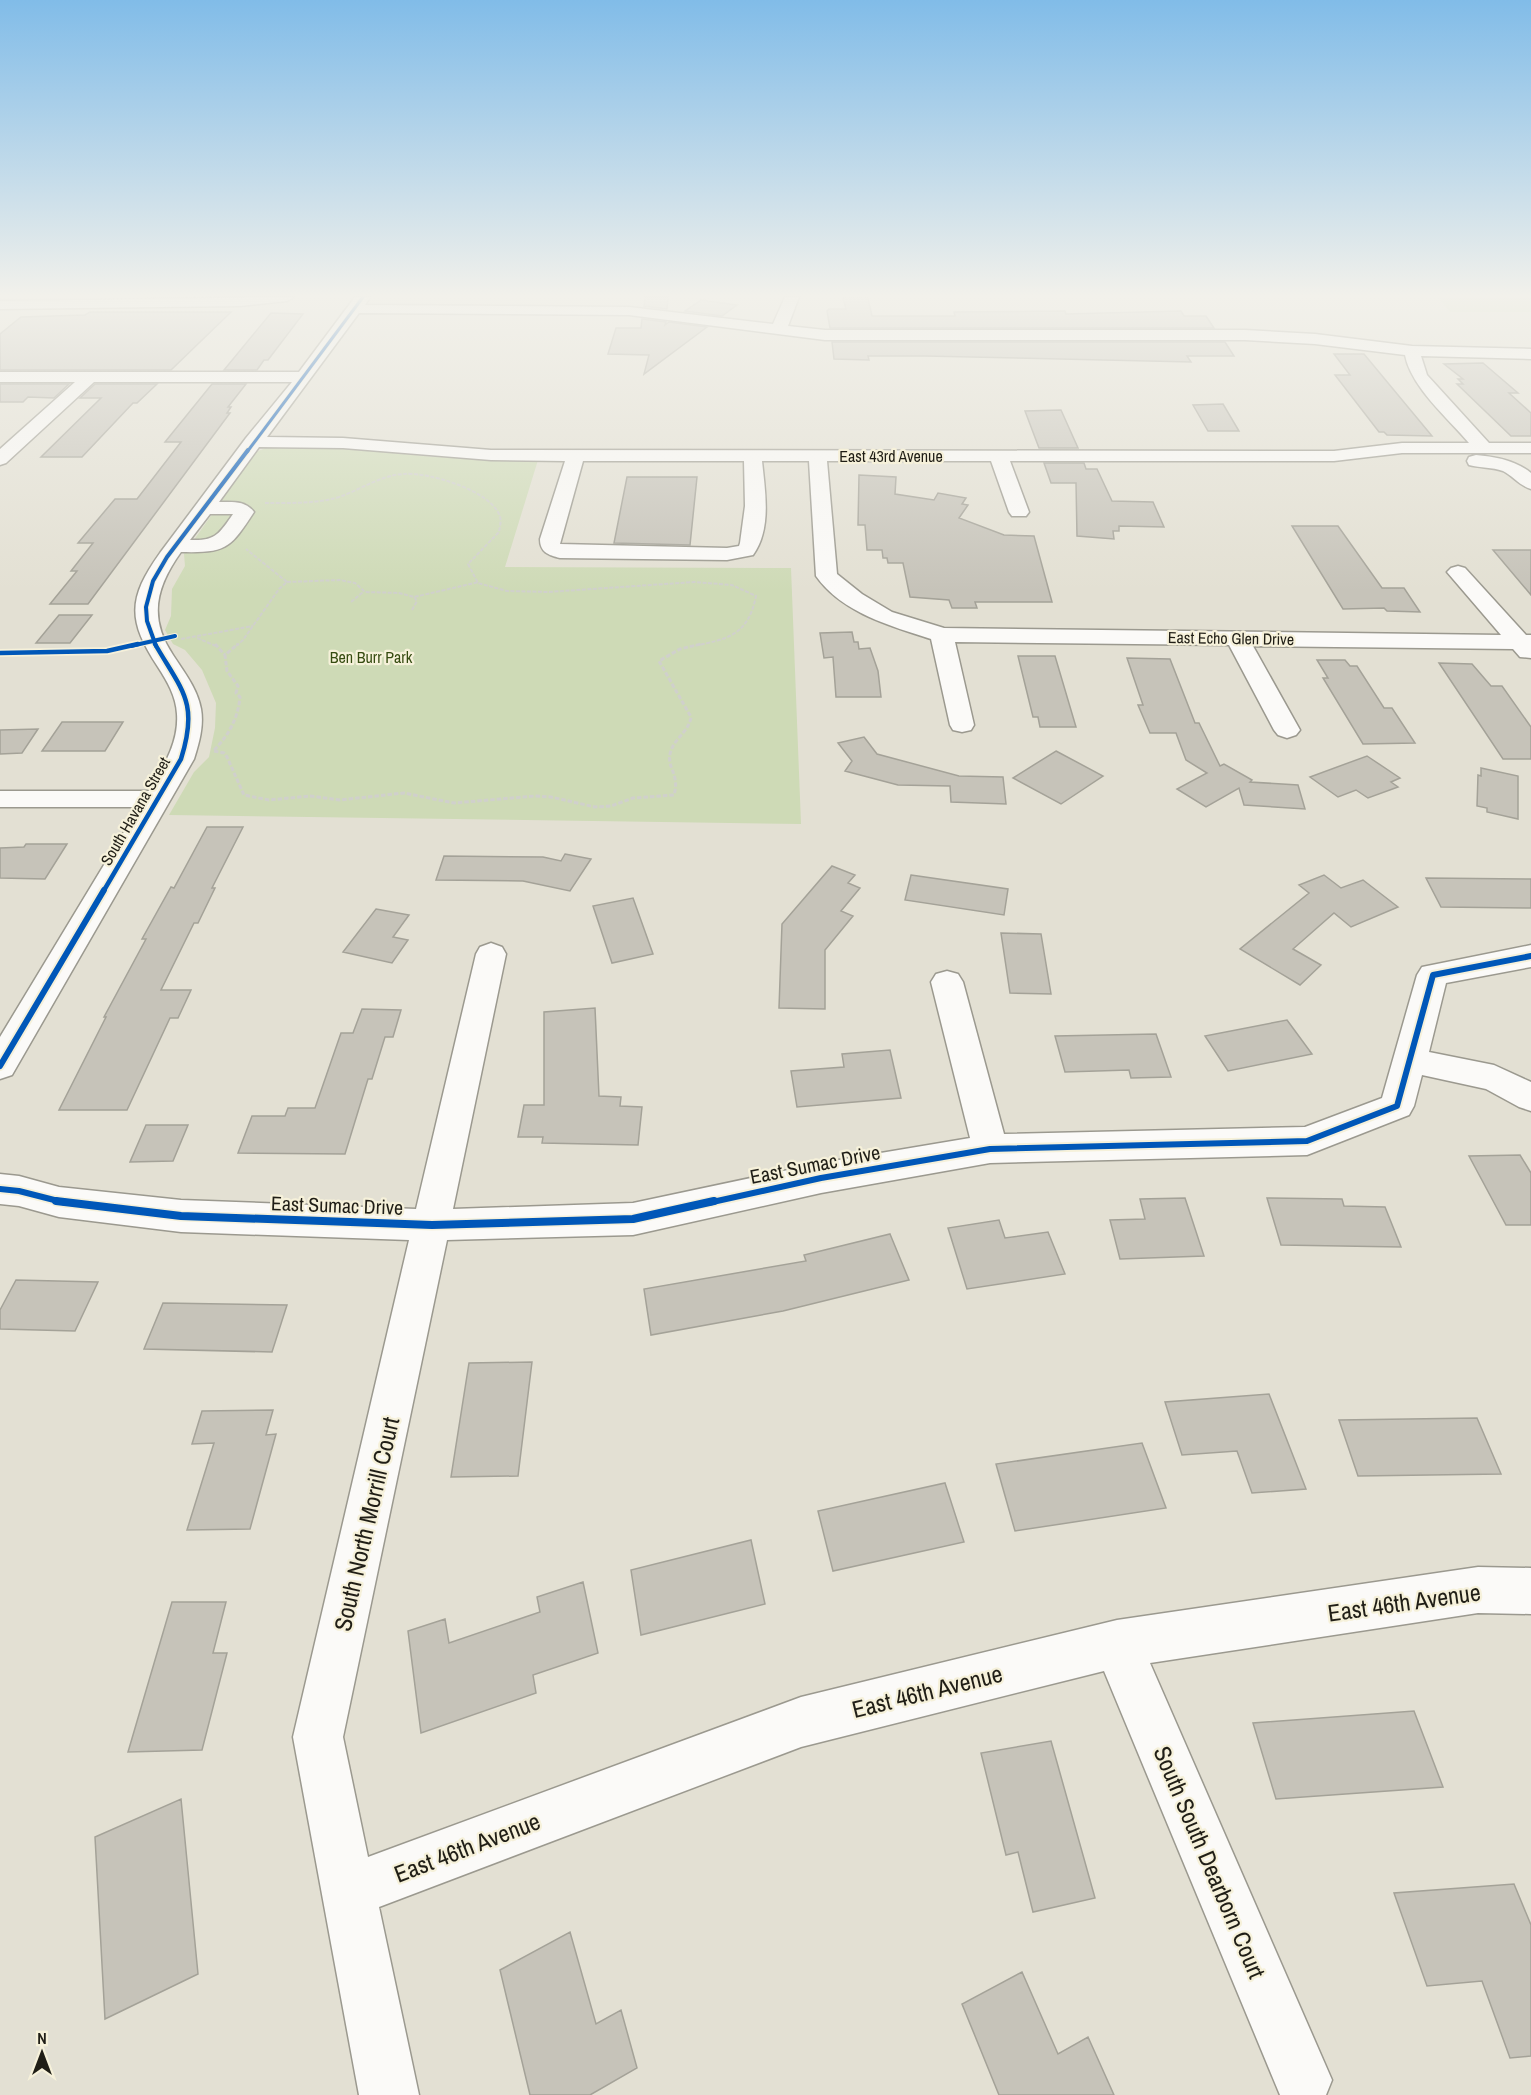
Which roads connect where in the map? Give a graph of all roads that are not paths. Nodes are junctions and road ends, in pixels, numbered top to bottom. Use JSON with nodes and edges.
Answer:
{"nodes":[{"id":1,"x":71,"y":395,"type":"edge"},
{"id":2,"x":290,"y":395,"type":"edge"},
{"id":3,"x":1436,"y":395,"type":"edge"},
{"id":4,"x":252,"y":442,"type":"junction"},
{"id":5,"x":1484,"y":448,"type":"junction"},
{"id":6,"x":1531,"y":448,"type":"edge"},
{"id":7,"x":576,"y":456,"type":"junction"},
{"id":8,"x":753,"y":456,"type":"junction"},
{"id":9,"x":818,"y":456,"type":"junction"},
{"id":10,"x":1334,"y":456,"type":"junction"},
{"id":11,"x":999,"y":457,"type":"junction"},
{"id":12,"x":0,"y":459,"type":"edge"},
{"id":13,"x":1531,"y":483,"type":"edge"},
{"id":14,"x":205,"y":508,"type":"junction"},
{"id":15,"x":1019,"y":512,"type":"dead end"},
{"id":16,"x":177,"y":546,"type":"junction"},
{"id":17,"x":1458,"y":572,"type":"dead end"},
{"id":18,"x":942,"y":635,"type":"junction"},
{"id":19,"x":1237,"y":638,"type":"junction"},
{"id":20,"x":1527,"y":647,"type":"edge"},
{"id":21,"x":962,"y":725,"type":"dead end"},
{"id":22,"x":1287,"y":730,"type":"dead end"},
{"id":23,"x":0,"y":799,"type":"edge"},
{"id":24,"x":159,"y":799,"type":"junction"},
{"id":25,"x":491,"y":954,"type":"dead end"},
{"id":26,"x":1531,"y":956,"type":"edge"},
{"id":27,"x":946,"y":982,"type":"dead end"},
{"id":28,"x":1409,"y":1060,"type":"junction"},
{"id":29,"x":0,"y":1066,"type":"edge"},
{"id":30,"x":1531,"y":1098,"type":"edge"},
{"id":31,"x":990,"y":1149,"type":"junction"},
{"id":32,"x":0,"y":1189,"type":"edge"},
{"id":33,"x":432,"y":1225,"type":"junction"},
{"id":34,"x":1531,"y":1591,"type":"edge"},
{"id":35,"x":1117,"y":1644,"type":"junction"},
{"id":36,"x":348,"y":1892,"type":"junction"},
{"id":37,"x":1303,"y":2080,"type":"dead end"},
{"id":38,"x":389,"y":2095,"type":"edge"}],
"edges":[{"from":1,"to":12,"type":"street"},
{"from":2,"to":4,"type":"street","name":"South Havana Street"},
{"from":3,"to":5,"type":"street"},
{"from":4,"to":7,"type":"street","name":"East 43rd Avenue"},
{"from":4,"to":14,"type":"street","name":"South Havana Street"},
{"from":5,"to":6,"type":"street","name":"East 43rd Avenue"},
{"from":5,"to":10,"type":"street","name":"East 43rd Avenue"},
{"from":7,"to":8,"type":"street","name":"East 43rd Avenue"},
{"from":7,"to":8,"type":"street"},
{"from":8,"to":9,"type":"street","name":"East 43rd Avenue"},
{"from":9,"to":11,"type":"street","name":"East 43rd Avenue"},
{"from":9,"to":18,"type":"street","name":"East Echo Glen Drive"},
{"from":10,"to":11,"type":"street","name":"East 43rd Avenue"},
{"from":10,"to":13,"type":"street"},
{"from":11,"to":15,"type":"street"},
{"from":14,"to":16,"type":"street","name":"South Havana Street"},
{"from":14,"to":16,"type":"street"},
{"from":16,"to":24,"type":"street","name":"South Havana Street"},
{"from":17,"to":20,"type":"street"},
{"from":18,"to":19,"type":"street","name":"East Echo Glen Drive"},
{"from":18,"to":21,"type":"street"},
{"from":19,"to":20,"type":"street","name":"East Echo Glen Drive"},
{"from":19,"to":22,"type":"street"},
{"from":23,"to":24,"type":"street"},
{"from":24,"to":29,"type":"street","name":"South Havana Street"},
{"from":25,"to":33,"type":"street","name":"South North Morrill Court"},
{"from":26,"to":28,"type":"street","name":"East Sumac Drive"},
{"from":27,"to":31,"type":"street"},
{"from":28,"to":30,"type":"street"},
{"from":28,"to":31,"type":"street","name":"East Sumac Drive"},
{"from":31,"to":33,"type":"street","name":"East Sumac Drive"},
{"from":32,"to":33,"type":"street","name":"East Sumac Drive"},
{"from":33,"to":36,"type":"street","name":"South North Morrill Court"},
{"from":34,"to":35,"type":"street","name":"East 46th Avenue"},
{"from":35,"to":36,"type":"street","name":"East 46th Avenue"},
{"from":35,"to":37,"type":"street","name":"South South Dearborn Court"},
{"from":36,"to":38,"type":"street","name":"South North Morrill Court"}]}
